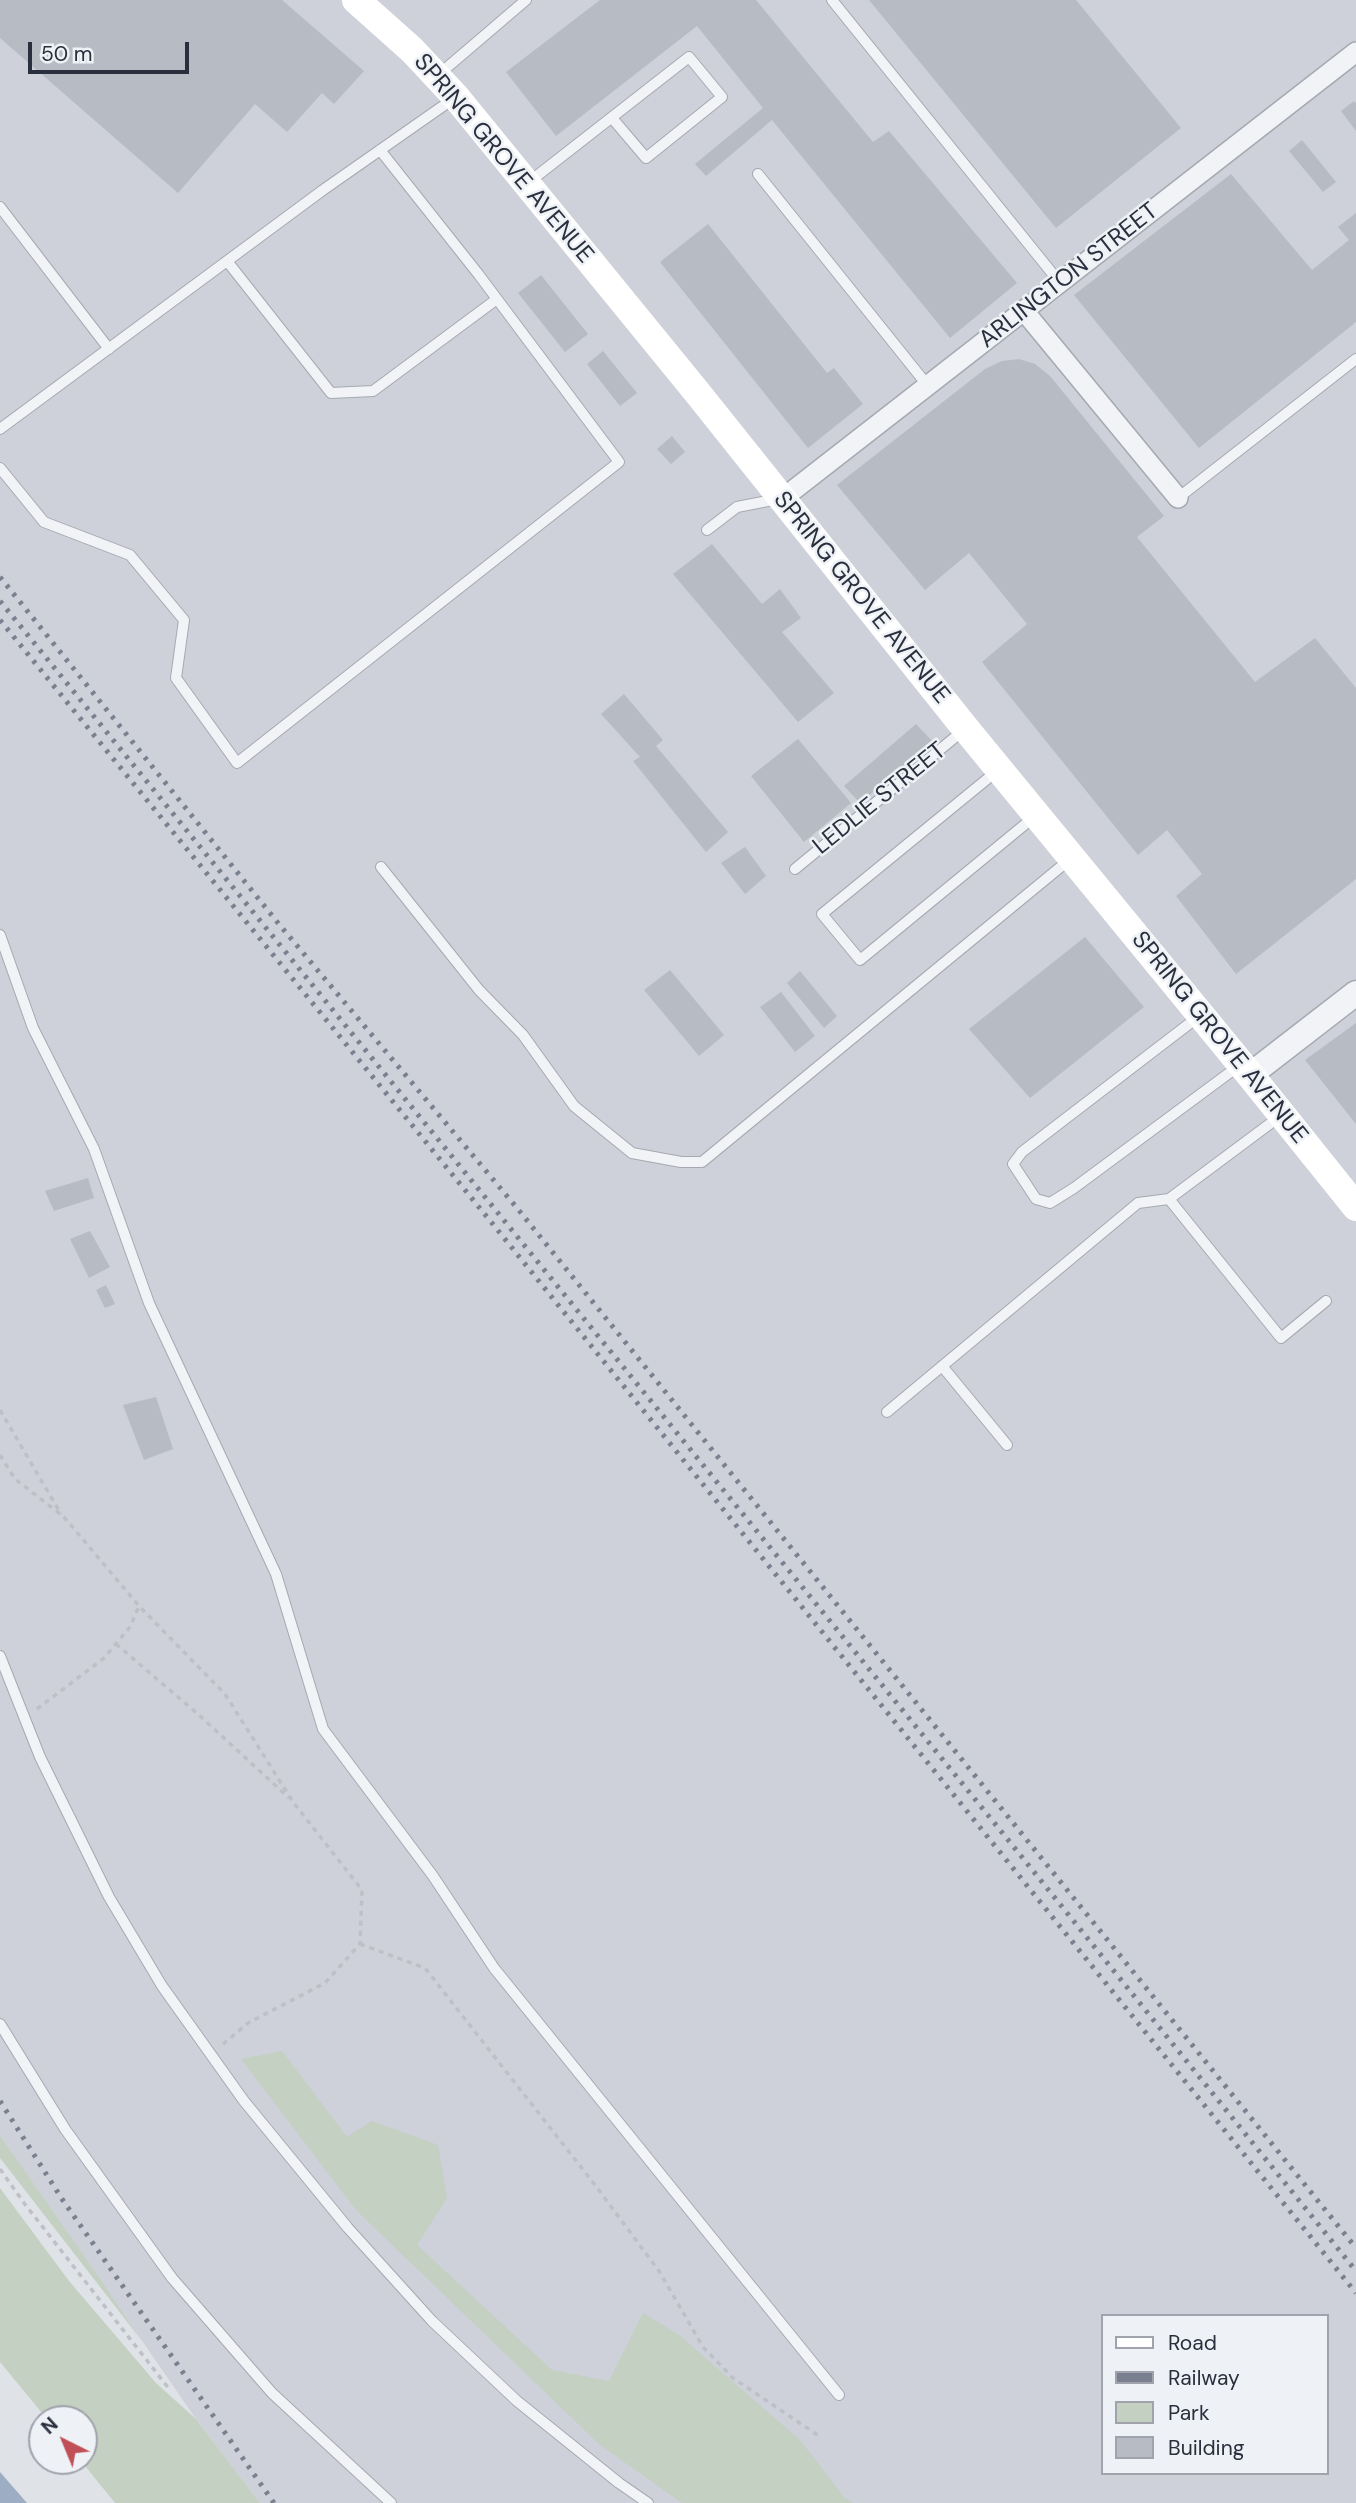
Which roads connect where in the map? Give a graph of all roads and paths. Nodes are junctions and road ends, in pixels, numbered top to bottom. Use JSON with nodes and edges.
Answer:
{"nodes":[{"id":1,"x":356,"y":0,"type":"edge"},
{"id":2,"x":526,"y":0,"type":"edge"},
{"id":3,"x":832,"y":0,"type":"edge"},
{"id":4,"x":1356,"y":52,"type":"edge"},
{"id":5,"x":446,"y":87,"type":"junction"},
{"id":6,"x":612,"y":118,"type":"junction"},
{"id":7,"x":380,"y":150,"type":"junction"},
{"id":8,"x":758,"y":174,"type":"dead end"},
{"id":9,"x":526,"y":184,"type":"junction"},
{"id":10,"x":0,"y":207,"type":"edge"},
{"id":11,"x":227,"y":261,"type":"junction"},
{"id":12,"x":1060,"y":283,"type":"junction"},
{"id":13,"x":497,"y":299,"type":"junction"},
{"id":14,"x":1024,"y":311,"type":"junction"},
{"id":15,"x":108,"y":349,"type":"junction"},
{"id":16,"x":1356,"y":359,"type":"edge"},
{"id":17,"x":928,"y":386,"type":"junction"},
{"id":18,"x":0,"y":429,"type":"edge"},
{"id":19,"x":0,"y":467,"type":"edge"},
{"id":20,"x":1178,"y":498,"type":"joint"},
{"id":21,"x":782,"y":499,"type":"junction"},
{"id":22,"x":707,"y":530,"type":"dead end"},
{"id":23,"x":966,"y":729,"type":"junction"},
{"id":24,"x":1000,"y":769,"type":"junction"},
{"id":25,"x":1037,"y":815,"type":"junction"},
{"id":26,"x":1072,"y":858,"type":"junction"},
{"id":27,"x":381,"y":867,"type":"dead end"},
{"id":28,"x":795,"y":869,"type":"dead end"},
{"id":29,"x":0,"y":935,"type":"edge"},
{"id":30,"x":1356,"y":993,"type":"edge"},
{"id":31,"x":1201,"y":1014,"type":"junction"},
{"id":32,"x":1246,"y":1069,"type":"junction"},
{"id":33,"x":1282,"y":1114,"type":"junction"},
{"id":34,"x":1168,"y":1199,"type":"junction"},
{"id":35,"x":1356,"y":1207,"type":"edge"},
{"id":36,"x":1326,"y":1301,"type":"dead end"},
{"id":37,"x":942,"y":1366,"type":"junction"},
{"id":38,"x":0,"y":1410,"type":"edge"},
{"id":39,"x":887,"y":1412,"type":"dead end"},
{"id":40,"x":1007,"y":1445,"type":"dead end"},
{"id":41,"x":0,"y":1455,"type":"edge"},
{"id":42,"x":64,"y":1517,"type":"junction"},
{"id":43,"x":139,"y":1605,"type":"junction"},
{"id":44,"x":116,"y":1644,"type":"junction"},
{"id":45,"x":0,"y":1657,"type":"edge"},
{"id":46,"x":24,"y":1718,"type":"junction"},
{"id":47,"x":293,"y":1802,"type":"junction"},
{"id":48,"x":360,"y":1944,"type":"junction"},
{"id":49,"x":0,"y":2024,"type":"edge"},
{"id":50,"x":211,"y":2054,"type":"junction"},
{"id":51,"x":0,"y":2169,"type":"edge"},
{"id":52,"x":170,"y":2390,"type":"dead end"},
{"id":53,"x":839,"y":2395,"type":"dead end"},
{"id":54,"x":819,"y":2436,"type":"dead end"},
{"id":55,"x":391,"y":2503,"type":"edge"},
{"id":56,"x":648,"y":2503,"type":"edge"}],
"edges":[{"from":1,"to":5,"type":"main road","name":"SPRING GROVE AVENUE"},
{"from":2,"to":5,"type":"lane"},
{"from":3,"to":12,"type":"lane"},
{"from":4,"to":12,"type":"street","name":"ARLINGTON STREET"},
{"from":5,"to":7,"type":"lane"},
{"from":5,"to":9,"type":"main road","name":"SPRING GROVE AVENUE"},
{"from":6,"to":6,"type":"lane"},
{"from":6,"to":9,"type":"lane"},
{"from":7,"to":11,"type":"lane"},
{"from":7,"to":13,"type":"lane"},
{"from":8,"to":17,"type":"lane"},
{"from":9,"to":21,"type":"main road","name":"SPRING GROVE AVENUE"},
{"from":10,"to":15,"type":"lane"},
{"from":11,"to":13,"type":"lane"},
{"from":11,"to":15,"type":"lane"},
{"from":12,"to":14,"type":"street","name":"ARLINGTON STREET"},
{"from":13,"to":19,"type":"lane"},
{"from":14,"to":17,"type":"street","name":"ARLINGTON STREET"},
{"from":14,"to":20,"type":"street"},
{"from":15,"to":18,"type":"lane"},
{"from":16,"to":20,"type":"lane"},
{"from":17,"to":21,"type":"street","name":"ARLINGTON STREET"},
{"from":21,"to":22,"type":"lane"},
{"from":21,"to":23,"type":"main road","name":"SPRING GROVE AVENUE"},
{"from":23,"to":24,"type":"main road","name":"SPRING GROVE AVENUE"},
{"from":23,"to":28,"type":"lane","name":"LEDLIE STREET"},
{"from":24,"to":25,"type":"main road","name":"SPRING GROVE AVENUE"},
{"from":24,"to":25,"type":"lane"},
{"from":25,"to":26,"type":"main road","name":"SPRING GROVE AVENUE"},
{"from":26,"to":27,"type":"lane"},
{"from":26,"to":31,"type":"main road","name":"SPRING GROVE AVENUE"},
{"from":29,"to":53,"type":"lane"},
{"from":30,"to":32,"type":"street"},
{"from":31,"to":32,"type":"main road","name":"SPRING GROVE AVENUE"},
{"from":31,"to":32,"type":"lane"},
{"from":32,"to":33,"type":"main road","name":"SPRING GROVE AVENUE"},
{"from":33,"to":34,"type":"lane"},
{"from":33,"to":35,"type":"main road","name":"SPRING GROVE AVENUE"},
{"from":34,"to":36,"type":"lane"},
{"from":34,"to":37,"type":"lane"},
{"from":37,"to":39,"type":"lane"},
{"from":37,"to":40,"type":"lane"},
{"from":38,"to":42,"type":"path"},
{"from":41,"to":42,"type":"path"},
{"from":42,"to":43,"type":"path"},
{"from":43,"to":44,"type":"path"},
{"from":43,"to":47,"type":"path"},
{"from":44,"to":46,"type":"path"},
{"from":44,"to":47,"type":"path"},
{"from":45,"to":46,"type":"lane"},
{"from":46,"to":50,"type":"lane"},
{"from":47,"to":48,"type":"path"},
{"from":48,"to":50,"type":"path"},
{"from":48,"to":54,"type":"path"},
{"from":49,"to":55,"type":"lane"},
{"from":50,"to":56,"type":"lane"},
{"from":51,"to":52,"type":"path"}]}
